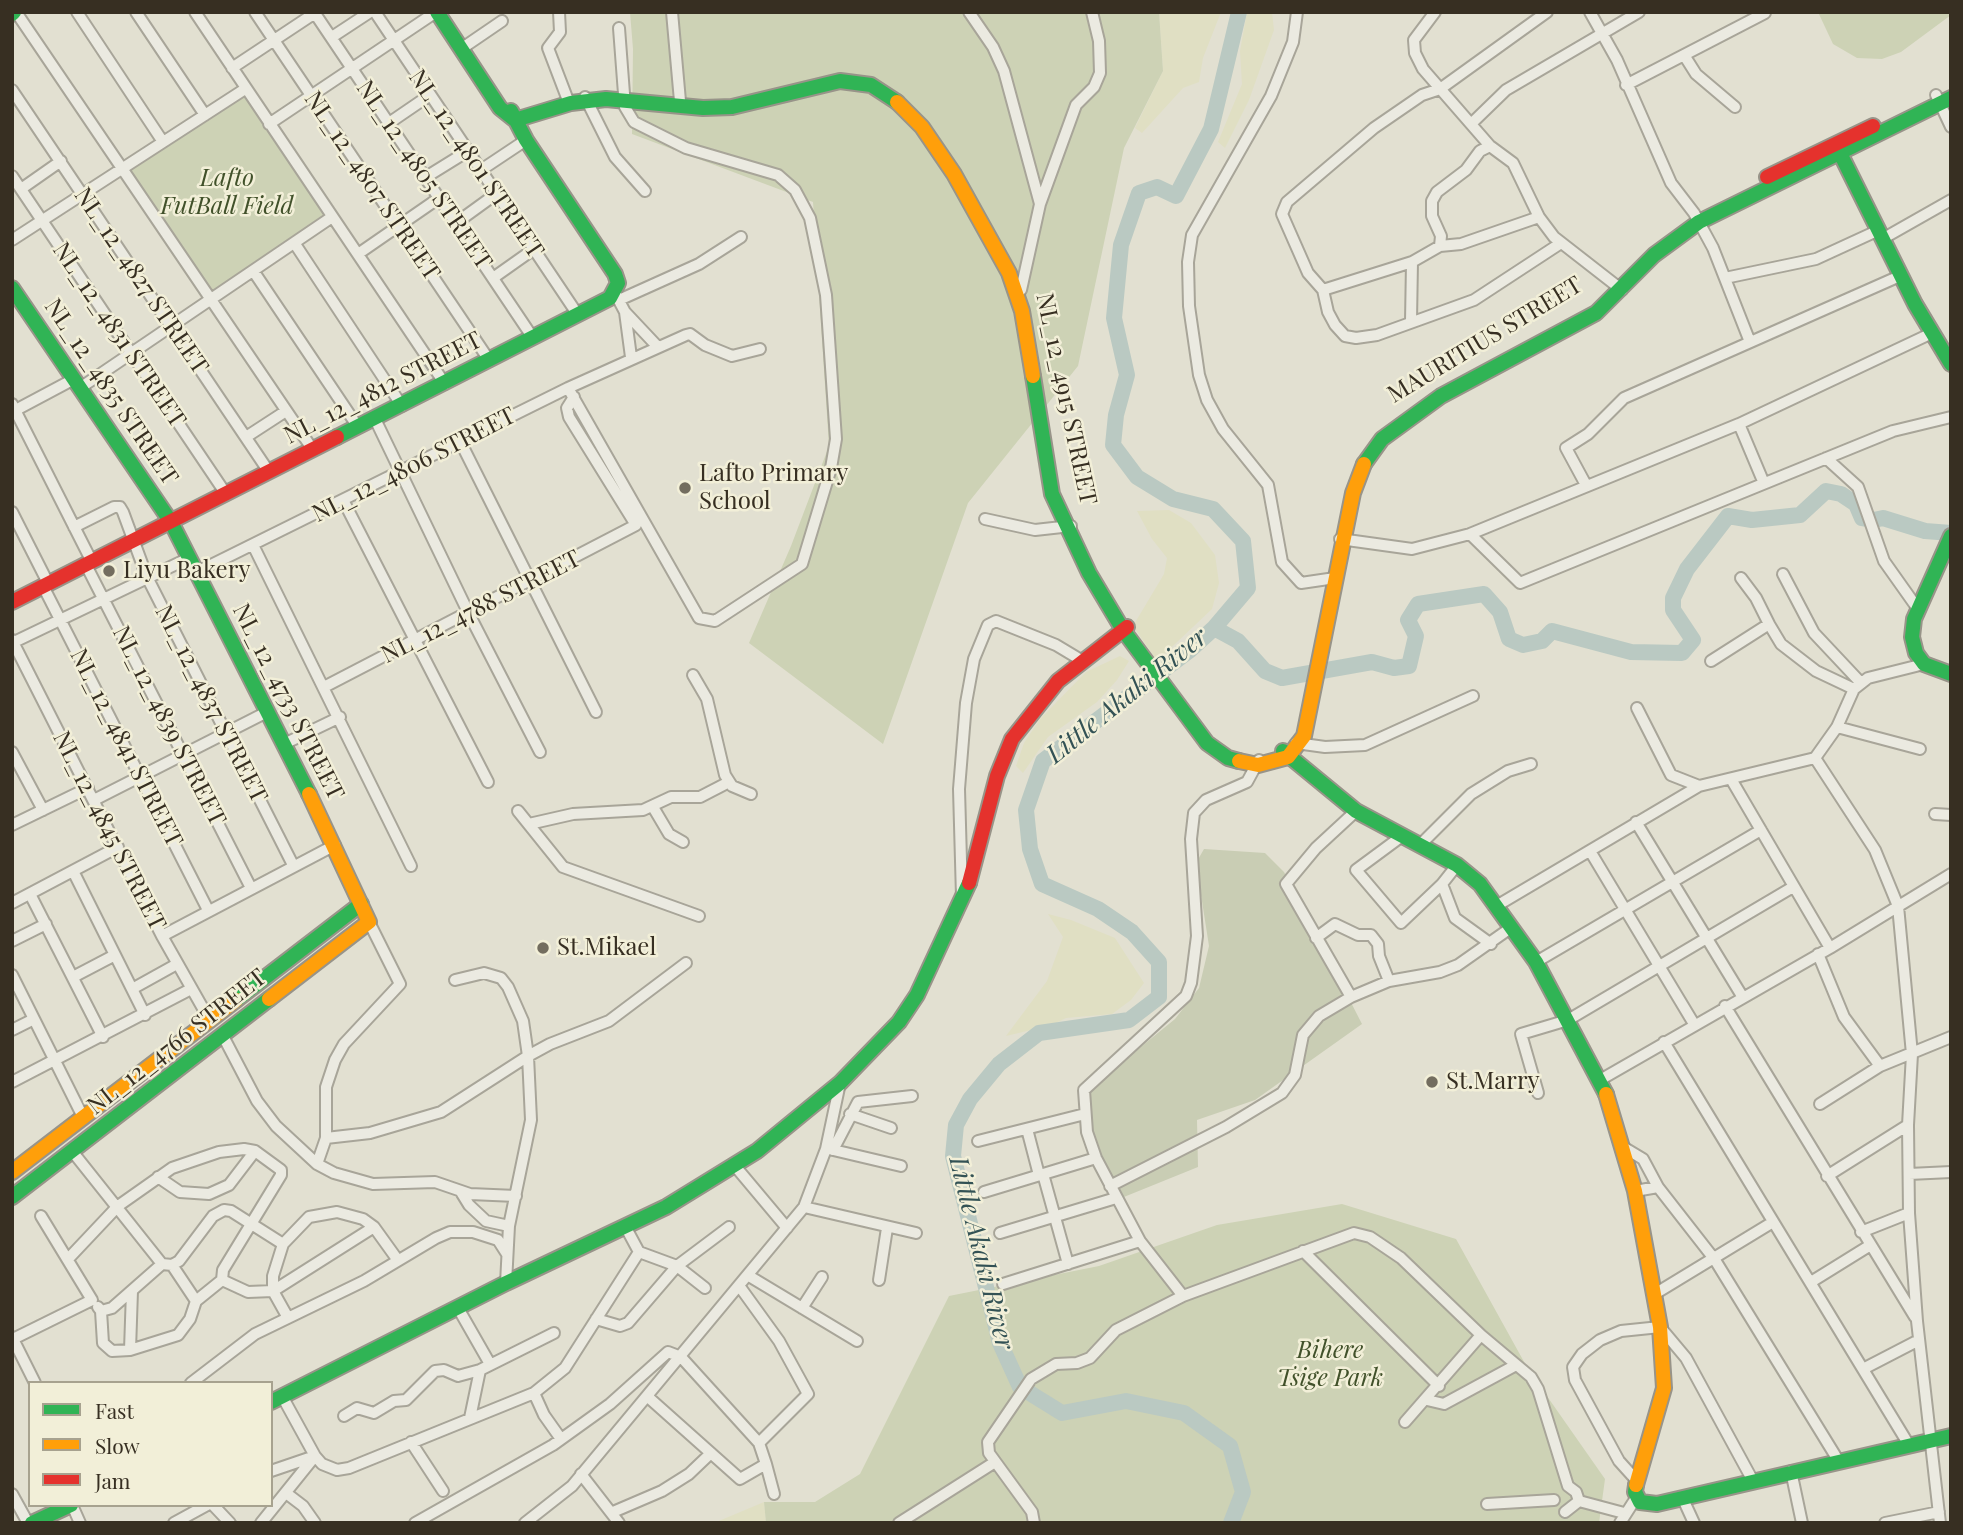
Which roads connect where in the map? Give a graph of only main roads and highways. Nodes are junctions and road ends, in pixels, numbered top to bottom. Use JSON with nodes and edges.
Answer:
{"nodes":[{"id":1,"x":437,"y":12,"type":"edge"},
{"id":2,"x":444,"y":12,"type":"edge"},
{"id":3,"x":464,"y":47,"type":"junction"},
{"id":4,"x":1951,"y":86,"type":"edge"},
{"id":5,"x":626,"y":97,"type":"junction"},
{"id":6,"x":1943,"y":99,"type":"edge"},
{"id":7,"x":513,"y":115,"type":"junction"},
{"id":8,"x":1838,"y":148,"type":"junction"},
{"id":9,"x":12,"y":288,"type":"edge"},
{"id":10,"x":1951,"y":364,"type":"edge"},
{"id":11,"x":171,"y":522,"type":"junction"},
{"id":12,"x":1068,"y":526,"type":"junction"},
{"id":13,"x":1948,"y":540,"type":"edge"},
{"id":14,"x":12,"y":603,"type":"edge"},
{"id":15,"x":1125,"y":628,"type":"junction"},
{"id":16,"x":1951,"y":674,"type":"edge"},
{"id":17,"x":1291,"y":749,"type":"junction"},
{"id":18,"x":362,"y":904,"type":"junction"},
{"id":19,"x":369,"y":922,"type":"joint"},
{"id":20,"x":12,"y":1172,"type":"edge"},
{"id":21,"x":12,"y":1197,"type":"edge"},
{"id":22,"x":276,"y":1399,"type":"edge"},
{"id":23,"x":1951,"y":1436,"type":"edge"},
{"id":24,"x":66,"y":1507,"type":"edge"},
{"id":25,"x":30,"y":1523,"type":"edge"}],
"edges":[{"from":1,"to":3,"type":"main road"},
{"from":2,"to":3,"type":"main road"},
{"from":3,"to":7,"type":"main road"},
{"from":4,"to":6,"type":"main road","name":"MAURITIUS STREET"},
{"from":5,"to":7,"type":"main road","name":"NL_12_4915 STREET"},
{"from":5,"to":12,"type":"main road","name":"NL_12_4915 STREET"},
{"from":5,"to":12,"type":"main road","name":"NL_12_4915 STREET"},
{"from":6,"to":8,"type":"main road","name":"MAURITIUS STREET"},
{"from":7,"to":11,"type":"main road","name":"NL_12_4812 STREET"},
{"from":8,"to":10,"type":"main road"},
{"from":8,"to":17,"type":"main road","name":"MAURITIUS STREET"},
{"from":9,"to":11,"type":"main road","name":"NL_12_4835 STREET"},
{"from":11,"to":14,"type":"main road","name":"NL_12_4812 STREET"},
{"from":11,"to":18,"type":"main road","name":"NL_12_4733 STREET"},
{"from":12,"to":15,"type":"main road","name":"NL_12_4915 STREET"},
{"from":13,"to":16,"type":"main road"},
{"from":15,"to":17,"type":"main road","name":"NL_12_4915 STREET"},
{"from":15,"to":22,"type":"main road"},
{"from":17,"to":23,"type":"main road"},
{"from":18,"to":19,"type":"main road","name":"NL_12_4733 STREET"},
{"from":18,"to":20,"type":"main road","name":"NL_12_4766 STREET"},
{"from":19,"to":21,"type":"main road","name":"NL_12_4766 STREET"},
{"from":24,"to":25,"type":"main road"}]}
